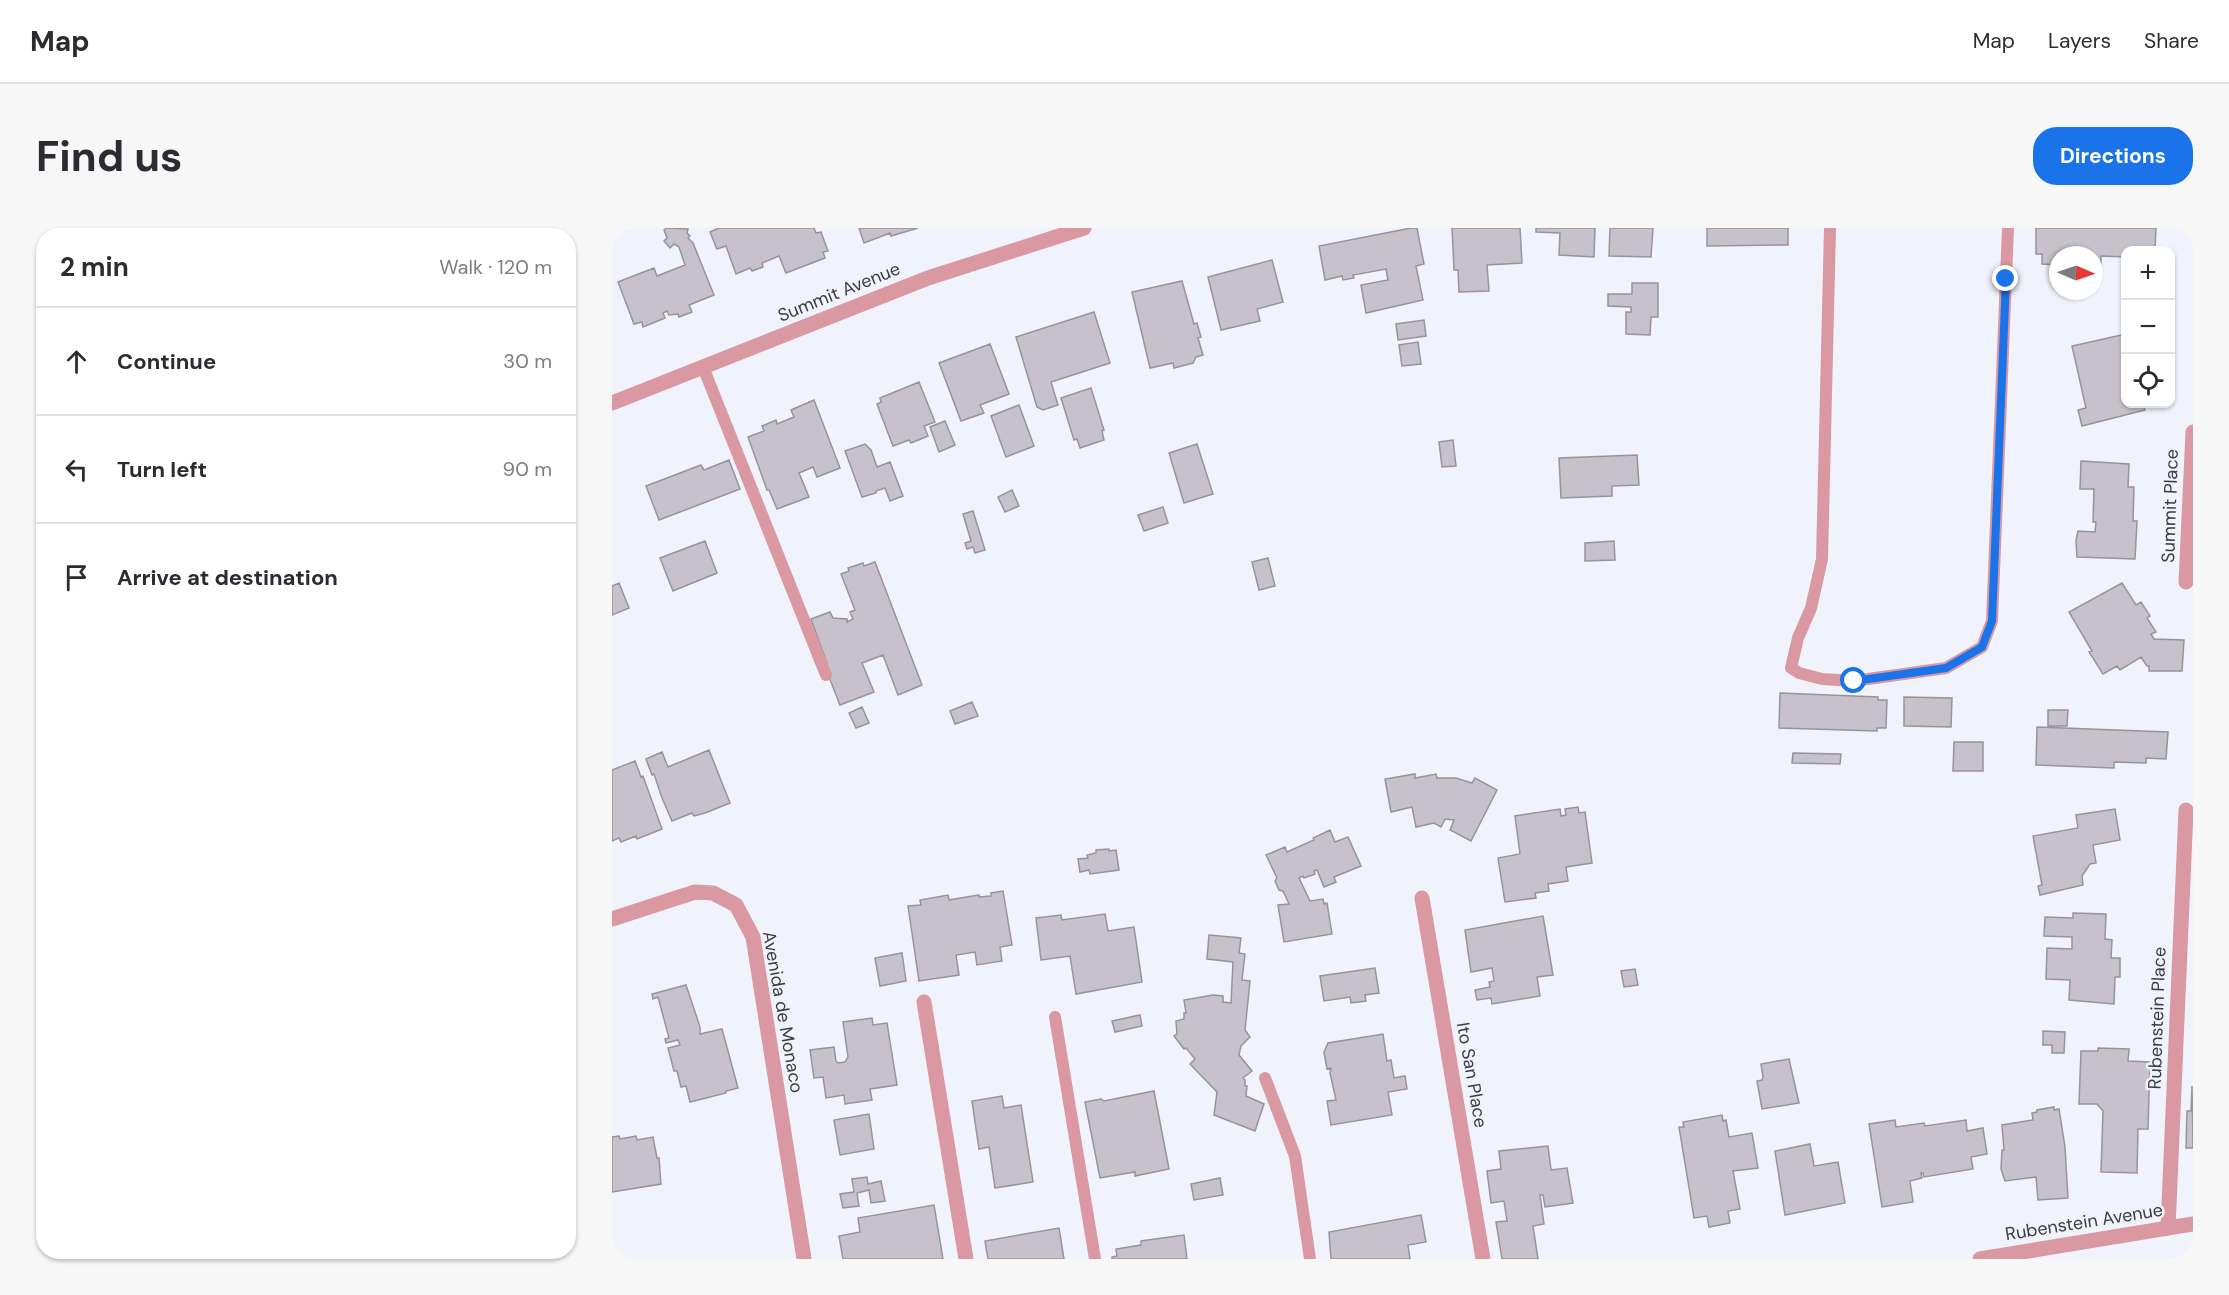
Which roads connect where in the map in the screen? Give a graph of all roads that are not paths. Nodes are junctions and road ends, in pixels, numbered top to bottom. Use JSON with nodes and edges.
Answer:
{"nodes":[{"id":1,"x":1084,"y":228,"type":"edge"},
{"id":2,"x":1830,"y":228,"type":"edge"},
{"id":3,"x":2008,"y":228,"type":"edge"},
{"id":4,"x":703,"y":367,"type":"junction"},
{"id":5,"x":612,"y":403,"type":"edge"},
{"id":6,"x":2193,"y":432,"type":"edge"},
{"id":7,"x":2187,"y":582,"type":"dead end"},
{"id":8,"x":826,"y":675,"type":"dead end"},
{"id":9,"x":2186,"y":810,"type":"dead end"},
{"id":10,"x":1422,"y":898,"type":"dead end"},
{"id":11,"x":612,"y":919,"type":"edge"},
{"id":12,"x":924,"y":1002,"type":"dead end"},
{"id":13,"x":1055,"y":1017,"type":"dead end"},
{"id":14,"x":1265,"y":1078,"type":"dead end"},
{"id":15,"x":2193,"y":1224,"type":"edge"},
{"id":16,"x":2168,"y":1228,"type":"junction"},
{"id":17,"x":804,"y":1259,"type":"edge"},
{"id":18,"x":966,"y":1259,"type":"edge"},
{"id":19,"x":1095,"y":1259,"type":"edge"},
{"id":20,"x":1310,"y":1259,"type":"edge"},
{"id":21,"x":1483,"y":1259,"type":"edge"},
{"id":22,"x":1980,"y":1259,"type":"edge"}],
"edges":[{"from":1,"to":4,"type":"street","name":"Summit Avenue"},
{"from":2,"to":3,"type":"lane"},
{"from":4,"to":5,"type":"street","name":"Summit Avenue"},
{"from":4,"to":8,"type":"lane"},
{"from":6,"to":7,"type":"street","name":"Summit Place"},
{"from":9,"to":16,"type":"street","name":"Rubenstein Place"},
{"from":10,"to":21,"type":"street","name":"Ito San Place"},
{"from":11,"to":17,"type":"street","name":"Avenida de Monaco"},
{"from":12,"to":18,"type":"street"},
{"from":13,"to":19,"type":"lane"},
{"from":14,"to":20,"type":"lane"},
{"from":15,"to":16,"type":"street","name":"Rubenstein Avenue"},
{"from":16,"to":22,"type":"street","name":"Rubenstein Avenue"}]}
